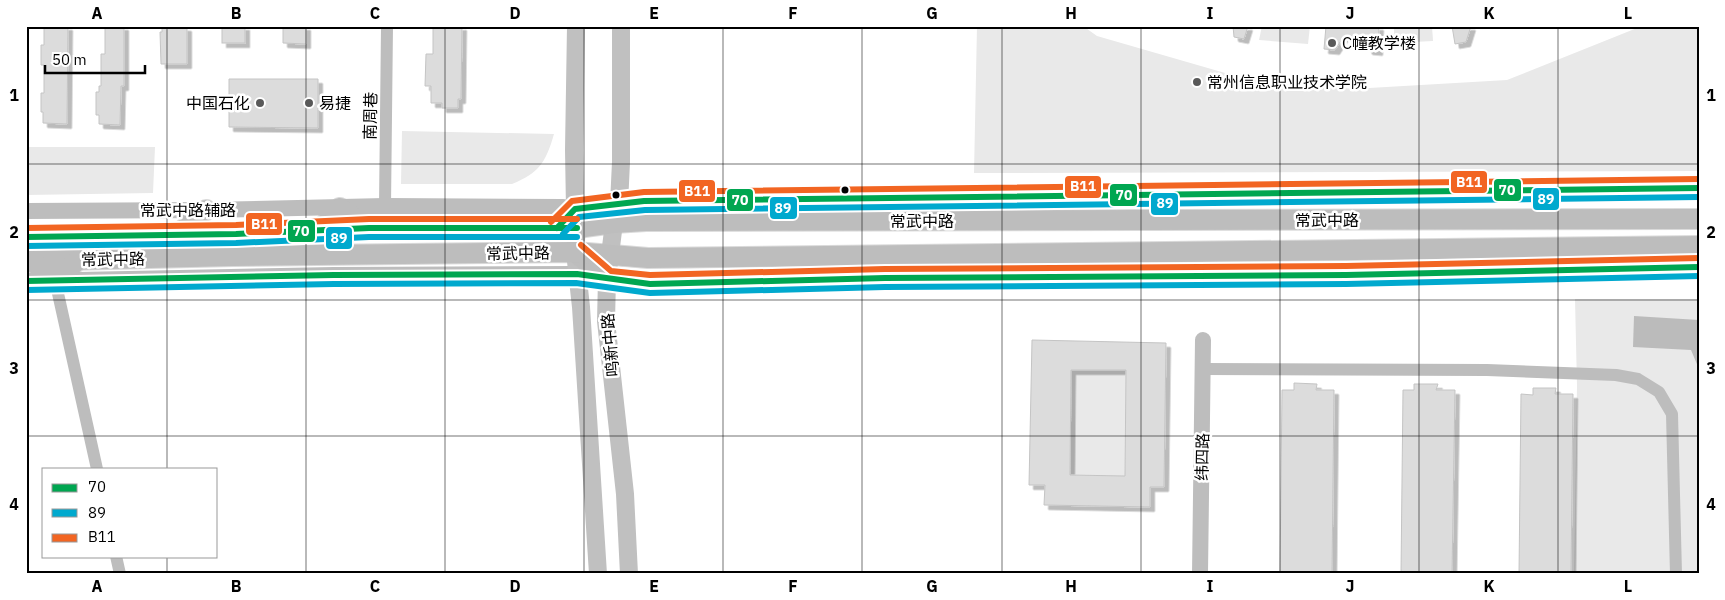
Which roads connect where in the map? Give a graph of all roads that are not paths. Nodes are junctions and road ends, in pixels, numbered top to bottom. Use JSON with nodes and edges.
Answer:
{"nodes":[{"id":1,"x":387,"y":26,"type":"edge"},
{"id":2,"x":576,"y":26,"type":"edge"},
{"id":3,"x":622,"y":26,"type":"edge"},
{"id":4,"x":1699,"y":188,"type":"edge"},
{"id":5,"x":385,"y":206,"type":"junction"},
{"id":6,"x":340,"y":208,"type":"junction"},
{"id":7,"x":206,"y":210,"type":"junction"},
{"id":8,"x":26,"y":211,"type":"edge"},
{"id":9,"x":616,"y":213,"type":"junction"},
{"id":10,"x":1699,"y":219,"type":"edge"},
{"id":11,"x":570,"y":222,"type":"junction"},
{"id":12,"x":369,"y":228,"type":"junction"},
{"id":13,"x":320,"y":231,"type":"junction"},
{"id":14,"x":177,"y":235,"type":"junction"},
{"id":15,"x":26,"y":237,"type":"edge"},
{"id":16,"x":1699,"y":246,"type":"edge"},
{"id":17,"x":575,"y":252,"type":"junction"},
{"id":18,"x":610,"y":256,"type":"junction"},
{"id":19,"x":78,"y":260,"type":"junction"},
{"id":20,"x":29,"y":261,"type":"edge"},
{"id":21,"x":1699,"y":267,"type":"edge"},
{"id":22,"x":577,"y":274,"type":"junction"},
{"id":23,"x":607,"y":279,"type":"junction"},
{"id":24,"x":55,"y":280,"type":"junction"},
{"id":25,"x":26,"y":281,"type":"edge"},
{"id":26,"x":1203,"y":340,"type":"dead end"},
{"id":27,"x":1203,"y":369,"type":"junction"},
{"id":28,"x":97,"y":468,"type":"edge"},
{"id":29,"x":116,"y":558,"type":"edge"},
{"id":30,"x":120,"y":574,"type":"edge"},
{"id":31,"x":598,"y":574,"type":"edge"},
{"id":32,"x":629,"y":574,"type":"edge"},
{"id":33,"x":1200,"y":574,"type":"edge"},
{"id":34,"x":1676,"y":574,"type":"edge"}],
"edges":[{"from":1,"to":5,"type":"street","name":"南周巷"},
{"from":2,"to":11,"type":"main road","name":"鸣新中路"},
{"from":3,"to":9,"type":"main road","name":"鸣新中路"},
{"from":4,"to":9,"type":"street"},
{"from":5,"to":6,"type":"street","name":"常武中路辅路"},
{"from":5,"to":11,"type":"street","name":"常武中路辅路"},
{"from":6,"to":7,"type":"street","name":"常武中路辅路"},
{"from":6,"to":12,"type":"main road"},
{"from":6,"to":13,"type":"main road"},
{"from":7,"to":8,"type":"street","name":"常武中路辅路"},
{"from":7,"to":14,"type":"main road"},
{"from":9,"to":10,"type":"main road","name":"常武中路"},
{"from":9,"to":11,"type":"main road","name":"常武中路"},
{"from":9,"to":18,"type":"main road","name":"鸣新中路"},
{"from":11,"to":12,"type":"main road","name":"常武中路"},
{"from":11,"to":17,"type":"main road","name":"鸣新中路"},
{"from":12,"to":13,"type":"main road","name":"常武中路"},
{"from":13,"to":14,"type":"main road","name":"常武中路"},
{"from":14,"to":15,"type":"main road","name":"常武中路"},
{"from":16,"to":18,"type":"main road","name":"常武中路"},
{"from":17,"to":18,"type":"main road","name":"常武中路"},
{"from":17,"to":19,"type":"main road","name":"常武中路"},
{"from":17,"to":22,"type":"main road","name":"鸣新中路"},
{"from":17,"to":23,"type":"main road"},
{"from":18,"to":23,"type":"main road","name":"鸣新中路"},
{"from":19,"to":20,"type":"main road","name":"常武中路"},
{"from":19,"to":24,"type":"main road"},
{"from":20,"to":24,"type":"main road"},
{"from":21,"to":23,"type":"street"},
{"from":22,"to":23,"type":"street"},
{"from":22,"to":24,"type":"street"},
{"from":22,"to":31,"type":"main road","name":"鸣新中路"},
{"from":23,"to":32,"type":"main road","name":"鸣新中路"},
{"from":24,"to":25,"type":"street"},
{"from":24,"to":28,"type":"street"},
{"from":26,"to":27,"type":"street","name":"纬四路"},
{"from":27,"to":33,"type":"street","name":"纬四路"},
{"from":27,"to":34,"type":"street"},
{"from":29,"to":30,"type":"street"}]}
